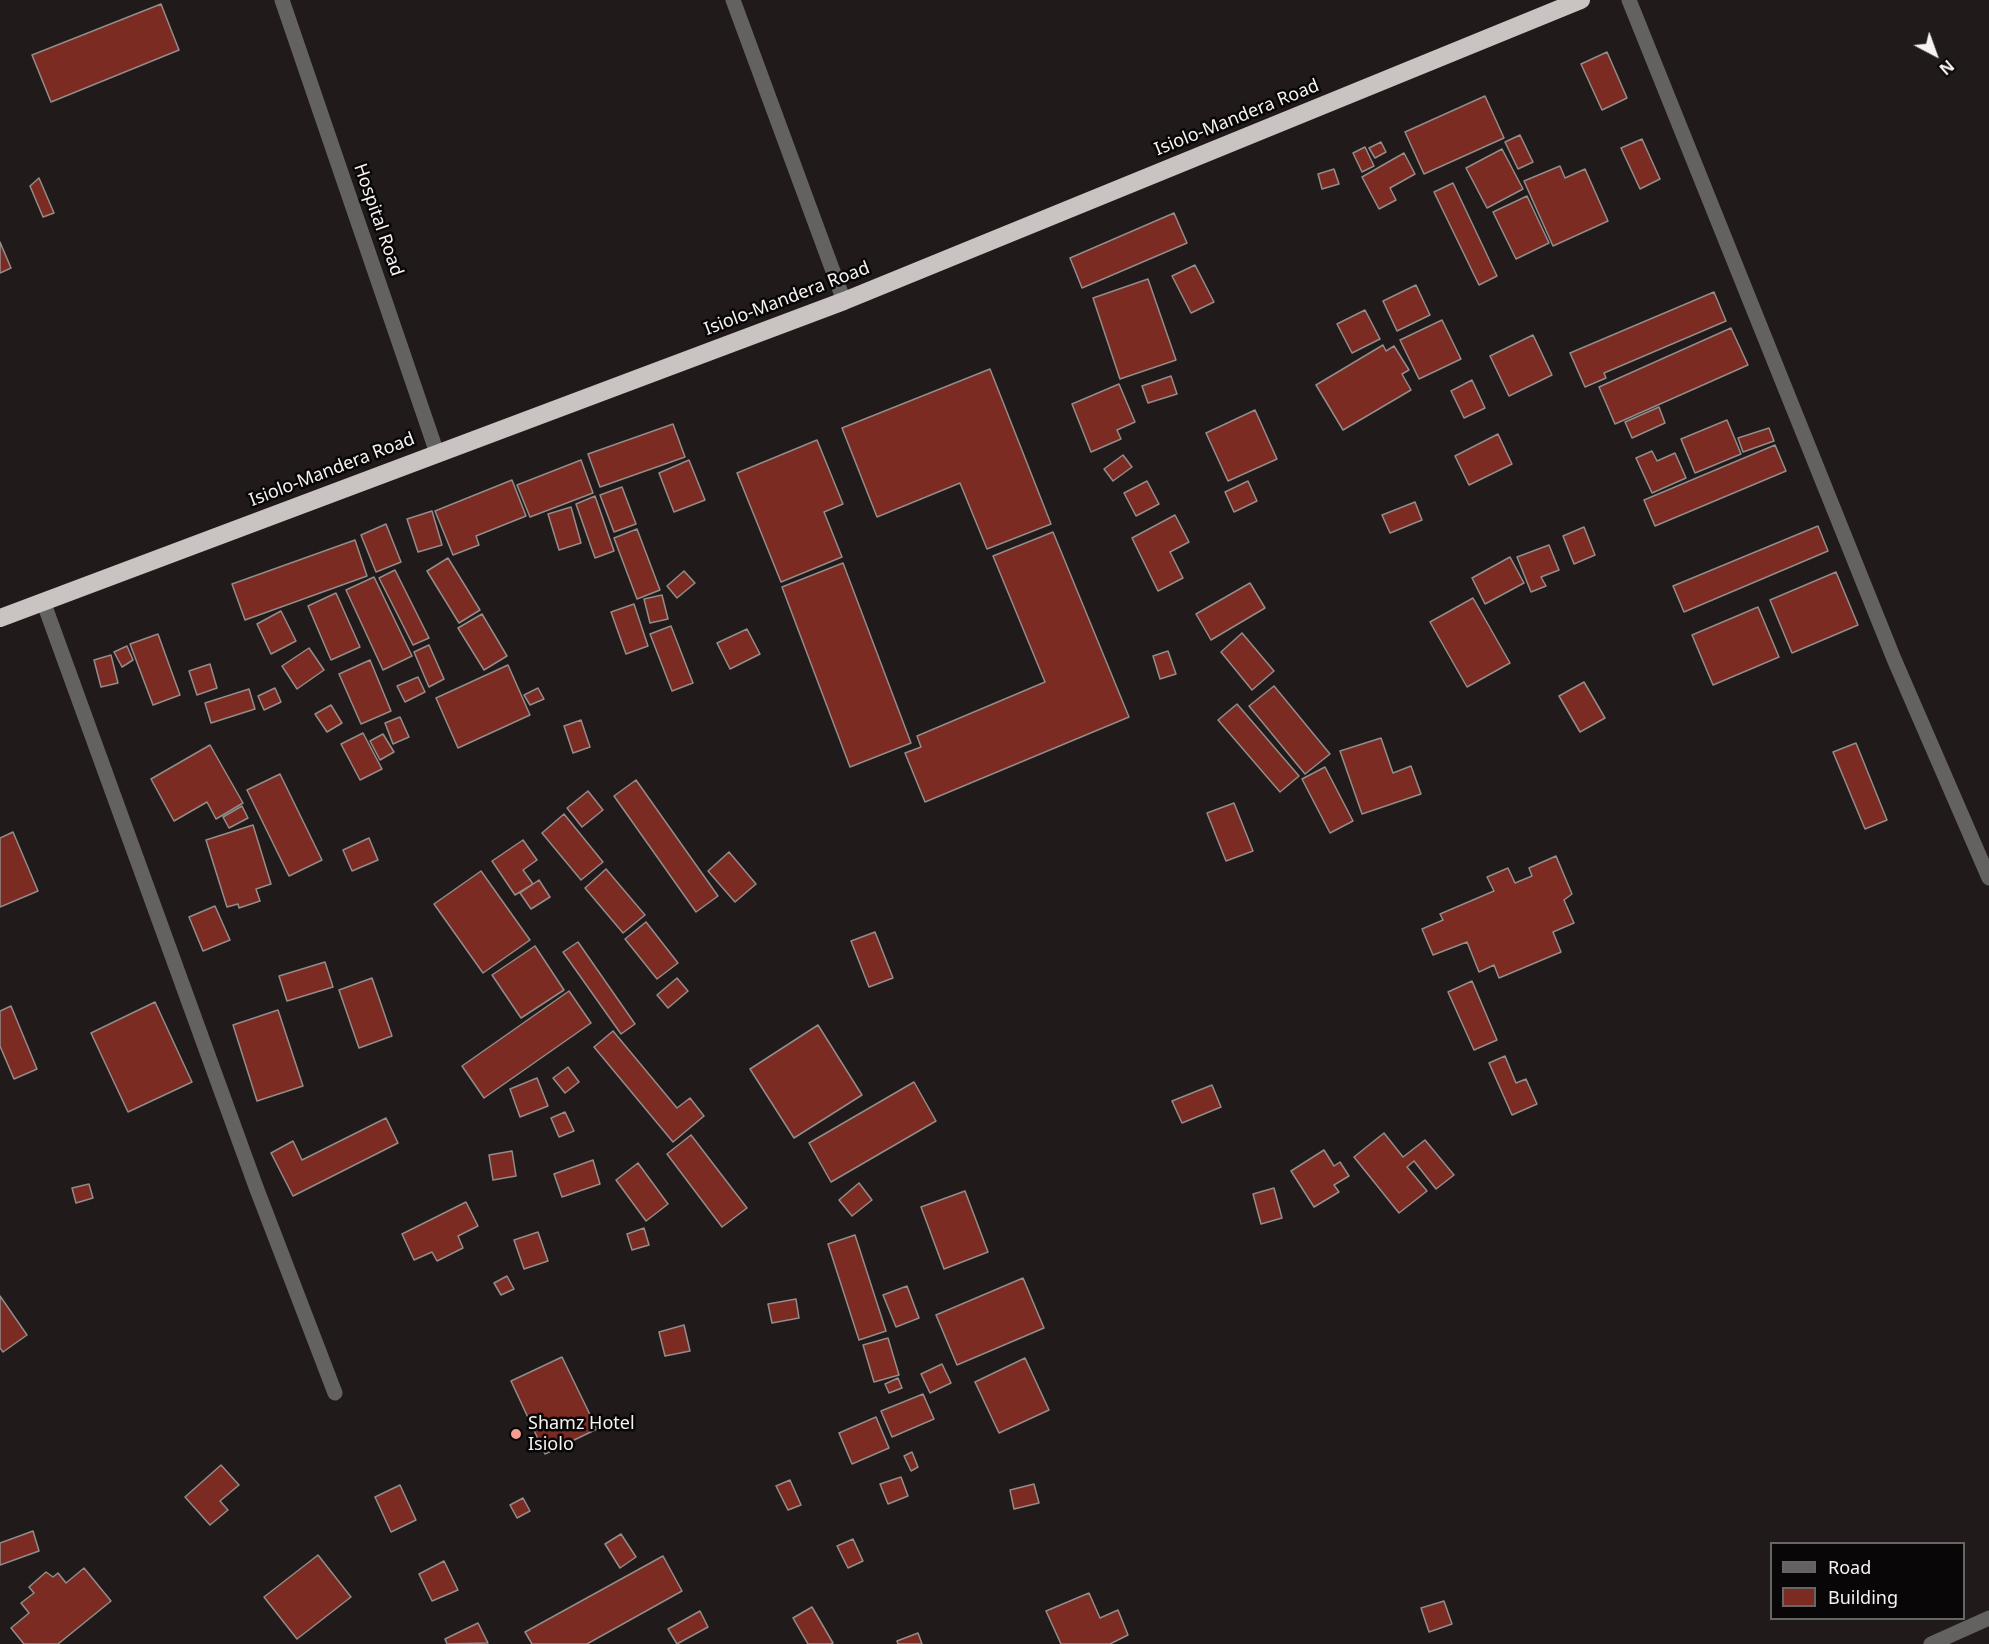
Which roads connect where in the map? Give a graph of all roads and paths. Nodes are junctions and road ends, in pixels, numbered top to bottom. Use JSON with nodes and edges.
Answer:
{"nodes":[{"id":1,"x":282,"y":0,"type":"edge"},
{"id":2,"x":733,"y":0,"type":"edge"},
{"id":3,"x":1581,"y":0,"type":"edge"},
{"id":4,"x":1629,"y":0,"type":"edge"},
{"id":5,"x":844,"y":300,"type":"junction"},
{"id":6,"x":437,"y":453,"type":"junction"},
{"id":7,"x":43,"y":601,"type":"junction"},
{"id":8,"x":0,"y":618,"type":"edge"},
{"id":9,"x":1989,"y":878,"type":"edge"},
{"id":10,"x":335,"y":1393,"type":"dead end"},
{"id":11,"x":1989,"y":1618,"type":"edge"},
{"id":12,"x":1931,"y":1644,"type":"edge"}],
"edges":[{"from":1,"to":6,"type":"street","name":"Hospital Road"},
{"from":2,"to":5,"type":"street"},
{"from":3,"to":5,"type":"highway","name":"Isiolo-Mandera Road"},
{"from":4,"to":9,"type":"street"},
{"from":5,"to":6,"type":"highway","name":"Isiolo-Mandera Road"},
{"from":6,"to":7,"type":"highway","name":"Isiolo-Mandera Road"},
{"from":7,"to":8,"type":"highway","name":"Isiolo-Mandera Road"},
{"from":7,"to":10,"type":"street"},
{"from":11,"to":12,"type":"street"}]}
